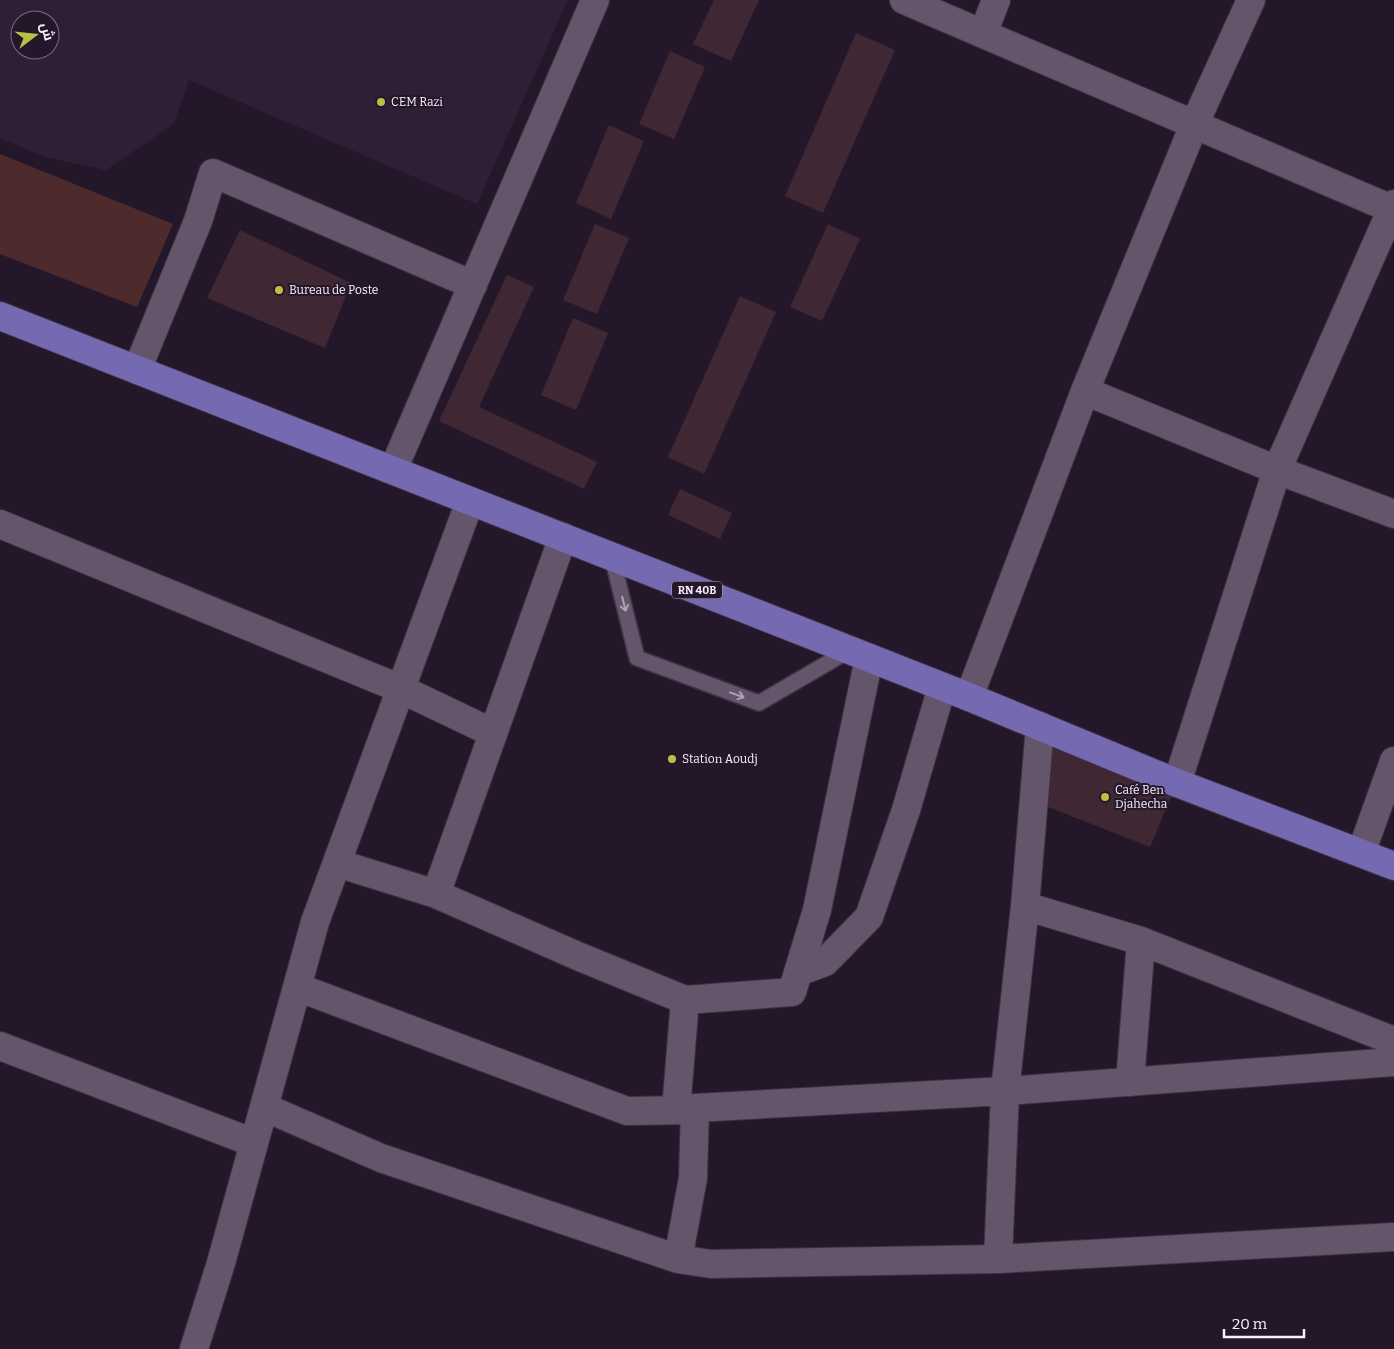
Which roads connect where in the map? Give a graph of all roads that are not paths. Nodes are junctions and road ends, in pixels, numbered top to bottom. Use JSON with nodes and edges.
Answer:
{"nodes":[{"id":1,"x":594,"y":0,"type":"edge"},
{"id":2,"x":904,"y":0,"type":"edge"},
{"id":3,"x":996,"y":0,"type":"edge"},
{"id":4,"x":1251,"y":0,"type":"edge"},
{"id":5,"x":983,"y":34,"type":"junction"},
{"id":6,"x":1194,"y":125,"type":"junction"},
{"id":7,"x":1393,"y":208,"type":"edge"},
{"id":8,"x":472,"y":285,"type":"junction"},
{"id":9,"x":0,"y":316,"type":"edge"},
{"id":10,"x":138,"y":370,"type":"junction"},
{"id":11,"x":1085,"y":392,"type":"junction"},
{"id":12,"x":393,"y":470,"type":"junction"},
{"id":13,"x":1277,"y":470,"type":"junction"},
{"id":14,"x":470,"y":501,"type":"junction"},
{"id":15,"x":1394,"y":514,"type":"edge"},
{"id":16,"x":0,"y":524,"type":"edge"},
{"id":17,"x":563,"y":537,"type":"junction"},
{"id":18,"x":612,"y":556,"type":"junction"},
{"id":19,"x":859,"y":654,"type":"junction"},
{"id":20,"x":942,"y":686,"type":"junction"},
{"id":21,"x":401,"y":689,"type":"junction"},
{"id":22,"x":969,"y":697,"type":"junction"},
{"id":23,"x":1040,"y":726,"type":"junction"},
{"id":24,"x":493,"y":733,"type":"junction"},
{"id":25,"x":1394,"y":761,"type":"edge"},
{"id":26,"x":1177,"y":783,"type":"junction"},
{"id":27,"x":1361,"y":853,"type":"junction"},
{"id":28,"x":337,"y":863,"type":"junction"},
{"id":29,"x":1394,"y":866,"type":"edge"},
{"id":30,"x":436,"y":894,"type":"junction"},
{"id":31,"x":1025,"y":906,"type":"junction"},
{"id":32,"x":1141,"y":941,"type":"junction"},
{"id":33,"x":798,"y":972,"type":"junction"},
{"id":34,"x":297,"y":987,"type":"junction"},
{"id":35,"x":685,"y":1000,"type":"junction"},
{"id":36,"x":1394,"y":1041,"type":"edge"},
{"id":37,"x":0,"y":1046,"type":"edge"},
{"id":38,"x":1394,"y":1062,"type":"edge"},
{"id":39,"x":1130,"y":1082,"type":"junction"},
{"id":40,"x":1005,"y":1091,"type":"junction"},
{"id":41,"x":264,"y":1107,"type":"junction"},
{"id":42,"x":685,"y":1110,"type":"junction"},
{"id":43,"x":254,"y":1143,"type":"junction"},
{"id":44,"x":1394,"y":1237,"type":"edge"},
{"id":45,"x":678,"y":1259,"type":"junction"},
{"id":46,"x":998,"y":1259,"type":"junction"},
{"id":47,"x":194,"y":1349,"type":"edge"}],
"edges":[{"from":1,"to":8,"type":"street"},
{"from":2,"to":5,"type":"street"},
{"from":3,"to":5,"type":"street"},
{"from":4,"to":6,"type":"street"},
{"from":5,"to":6,"type":"street"},
{"from":6,"to":7,"type":"street"},
{"from":6,"to":11,"type":"street"},
{"from":7,"to":13,"type":"street"},
{"from":8,"to":10,"type":"street"},
{"from":8,"to":12,"type":"street"},
{"from":9,"to":10,"type":"main road","number":"RN 40B"},
{"from":10,"to":12,"type":"main road","number":"RN 40B"},
{"from":11,"to":13,"type":"street"},
{"from":11,"to":22,"type":"street"},
{"from":12,"to":14,"type":"main road","number":"RN 40B"},
{"from":13,"to":15,"type":"street"},
{"from":13,"to":26,"type":"street"},
{"from":14,"to":17,"type":"main road","number":"RN 40B"},
{"from":14,"to":21,"type":"street"},
{"from":16,"to":21,"type":"street"},
{"from":17,"to":18,"type":"main road","number":"RN 40B"},
{"from":17,"to":24,"type":"street"},
{"from":18,"to":19,"type":"main road","number":"RN 40B"},
{"from":18,"to":19,"type":"lane","one_way":true},
{"from":19,"to":20,"type":"main road","number":"RN 40B"},
{"from":19,"to":33,"type":"street"},
{"from":20,"to":22,"type":"main road","number":"RN 40B"},
{"from":20,"to":33,"type":"street"},
{"from":21,"to":24,"type":"street"},
{"from":21,"to":28,"type":"street"},
{"from":22,"to":23,"type":"main road","number":"RN 40B"},
{"from":23,"to":26,"type":"main road","number":"RN 40B"},
{"from":23,"to":31,"type":"street"},
{"from":24,"to":30,"type":"street"},
{"from":25,"to":27,"type":"street"},
{"from":26,"to":27,"type":"main road","number":"RN 40B"},
{"from":27,"to":29,"type":"main road","number":"RN 40B"},
{"from":28,"to":30,"type":"street"},
{"from":28,"to":34,"type":"street"},
{"from":30,"to":35,"type":"street"},
{"from":31,"to":32,"type":"street"},
{"from":31,"to":40,"type":"street"},
{"from":32,"to":36,"type":"street"},
{"from":32,"to":39,"type":"street"},
{"from":33,"to":35,"type":"street"},
{"from":34,"to":41,"type":"street"},
{"from":34,"to":42,"type":"street"},
{"from":35,"to":42,"type":"street"},
{"from":37,"to":43,"type":"street"},
{"from":38,"to":39,"type":"street"},
{"from":39,"to":40,"type":"street"},
{"from":40,"to":42,"type":"street"},
{"from":40,"to":46,"type":"street"},
{"from":41,"to":43,"type":"street"},
{"from":41,"to":45,"type":"street"},
{"from":42,"to":45,"type":"street"},
{"from":43,"to":47,"type":"street"},
{"from":44,"to":46,"type":"street"},
{"from":45,"to":46,"type":"street"}]}
